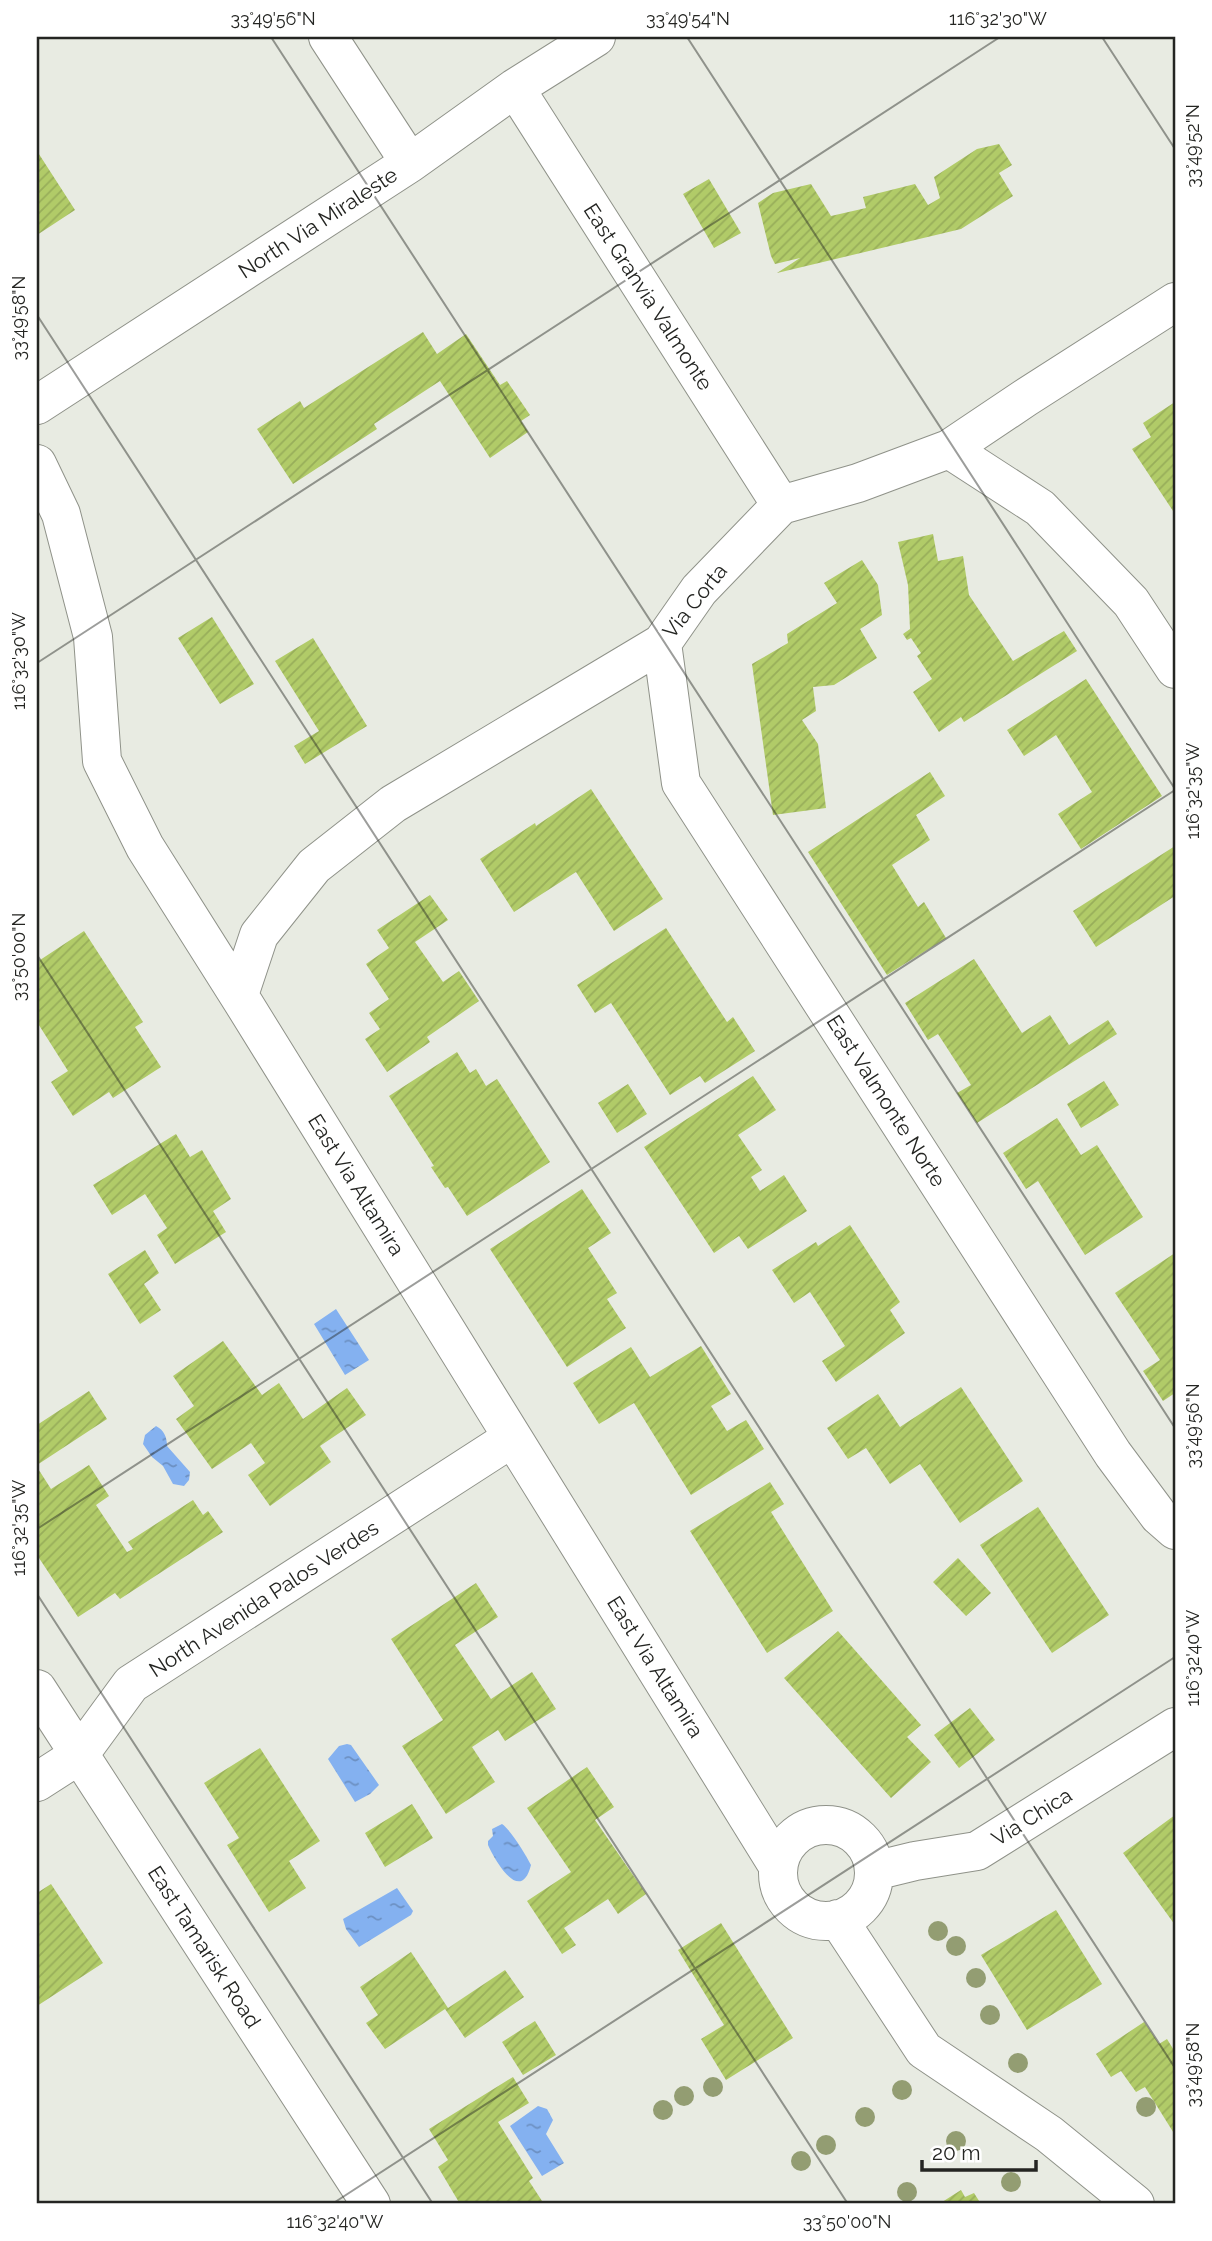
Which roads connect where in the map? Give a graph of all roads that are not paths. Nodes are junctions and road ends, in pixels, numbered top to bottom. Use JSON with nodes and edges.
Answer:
{"nodes":[{"id":1,"x":328,"y":37,"type":"edge"},
{"id":2,"x":596,"y":37,"type":"edge"},
{"id":3,"x":515,"y":89,"type":"junction"},
{"id":4,"x":410,"y":163,"type":"junction"},
{"id":5,"x":1175,"y":302,"type":"edge"},
{"id":6,"x":37,"y":405,"type":"edge"},
{"id":7,"x":949,"y":449,"type":"junction"},
{"id":8,"x":37,"y":464,"type":"edge"},
{"id":9,"x":780,"y":505,"type":"junction"},
{"id":10,"x":662,"y":643,"type":"junction"},
{"id":11,"x":1175,"y":669,"type":"edge"},
{"id":12,"x":239,"y":995,"type":"junction"},
{"id":13,"x":512,"y":1438,"type":"junction"},
{"id":14,"x":1175,"y":1530,"type":"edge"},
{"id":15,"x":37,"y":1689,"type":"edge"},
{"id":16,"x":1175,"y":1727,"type":"edge"},
{"id":17,"x":79,"y":1755,"type":"junction"},
{"id":18,"x":37,"y":1782,"type":"edge"},
{"id":19,"x":778,"y":1866,"type":"junction"},
{"id":20,"x":874,"y":1871,"type":"junction"},
{"id":21,"x":838,"y":1919,"type":"junction"},
{"id":22,"x":371,"y":2204,"type":"edge"},
{"id":23,"x":1135,"y":2204,"type":"edge"}],
"edges":[{"from":1,"to":4,"type":"street"},
{"from":2,"to":3,"type":"street","name":"North Via Miraleste"},
{"from":3,"to":4,"type":"street","name":"North Via Miraleste"},
{"from":3,"to":9,"type":"street","name":"East Granvia Valmonte"},
{"from":4,"to":6,"type":"street","name":"North Via Miraleste"},
{"from":5,"to":7,"type":"street"},
{"from":7,"to":9,"type":"street"},
{"from":7,"to":11,"type":"street"},
{"from":8,"to":12,"type":"street","name":"East Via Altamira"},
{"from":9,"to":10,"type":"street","name":"Via Corta"},
{"from":10,"to":12,"type":"street","name":"Via Corta"},
{"from":10,"to":14,"type":"street","name":"East Valmonte Norte"},
{"from":12,"to":13,"type":"street","name":"East Via Altamira"},
{"from":13,"to":17,"type":"street","name":"North Avenida Palos Verdes"},
{"from":13,"to":19,"type":"street","name":"East Via Altamira"},
{"from":15,"to":17,"type":"street","name":"East Tamarisk Road"},
{"from":16,"to":20,"type":"street","name":"Via Chica"},
{"from":17,"to":18,"type":"street","name":"North Avenida Palos Verdes"},
{"from":17,"to":22,"type":"street","name":"East Tamarisk Road"},
{"from":19,"to":20,"type":"street"},
{"from":19,"to":21,"type":"street","name":"East Via Altamira"},
{"from":20,"to":21,"type":"street"},
{"from":21,"to":23,"type":"street"}]}
